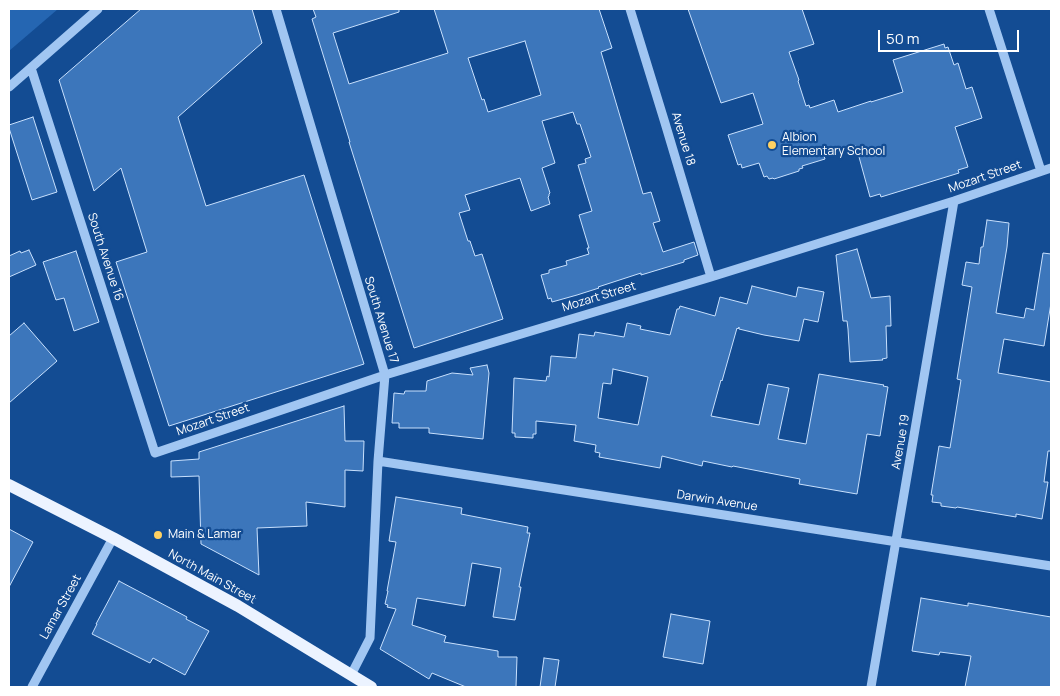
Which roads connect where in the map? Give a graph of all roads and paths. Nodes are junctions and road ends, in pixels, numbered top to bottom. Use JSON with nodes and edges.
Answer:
{"nodes":[{"id":1,"x":98,"y":9,"type":"edge"},
{"id":2,"x":276,"y":9,"type":"edge"},
{"id":3,"x":630,"y":9,"type":"edge"},
{"id":4,"x":989,"y":9,"type":"edge"},
{"id":5,"x":31,"y":68,"type":"junction"},
{"id":6,"x":9,"y":87,"type":"edge"},
{"id":7,"x":1051,"y":168,"type":"edge"},
{"id":8,"x":1042,"y":171,"type":"junction"},
{"id":9,"x":954,"y":201,"type":"junction"},
{"id":10,"x":711,"y":277,"type":"junction"},
{"id":11,"x":385,"y":375,"type":"junction"},
{"id":12,"x":155,"y":453,"type":"joint"},
{"id":13,"x":378,"y":461,"type":"junction"},
{"id":14,"x":9,"y":485,"type":"edge"},
{"id":15,"x":113,"y":538,"type":"junction"},
{"id":16,"x":896,"y":542,"type":"junction"},
{"id":17,"x":1051,"y":566,"type":"edge"},
{"id":18,"x":352,"y":675,"type":"junction"},
{"id":19,"x":32,"y":687,"type":"edge"},
{"id":20,"x":371,"y":687,"type":"edge"},
{"id":21,"x":871,"y":687,"type":"edge"}],
"edges":[{"from":1,"to":5,"type":"street"},
{"from":2,"to":11,"type":"street","name":"South Avenue 17"},
{"from":3,"to":10,"type":"street","name":"Avenue 18"},
{"from":4,"to":8,"type":"street"},
{"from":5,"to":6,"type":"street"},
{"from":5,"to":12,"type":"street","name":"South Avenue 16"},
{"from":7,"to":8,"type":"street","name":"Mozart Street"},
{"from":8,"to":9,"type":"street","name":"Mozart Street"},
{"from":9,"to":10,"type":"street","name":"Mozart Street"},
{"from":9,"to":16,"type":"street","name":"Avenue 19"},
{"from":10,"to":11,"type":"street","name":"Mozart Street"},
{"from":11,"to":12,"type":"street","name":"Mozart Street"},
{"from":11,"to":13,"type":"street","name":"South Avenue 17"},
{"from":13,"to":16,"type":"street","name":"Darwin Avenue"},
{"from":13,"to":18,"type":"street","name":"South Avenue 17"},
{"from":14,"to":15,"type":"main road","name":"North Main Street"},
{"from":15,"to":18,"type":"main road","name":"North Main Street"},
{"from":15,"to":19,"type":"street","name":"Lamar Street"},
{"from":16,"to":17,"type":"street","name":"Darwin Avenue"},
{"from":16,"to":21,"type":"street","name":"Avenue 19"},
{"from":18,"to":20,"type":"main road","name":"North Main Street"}]}
